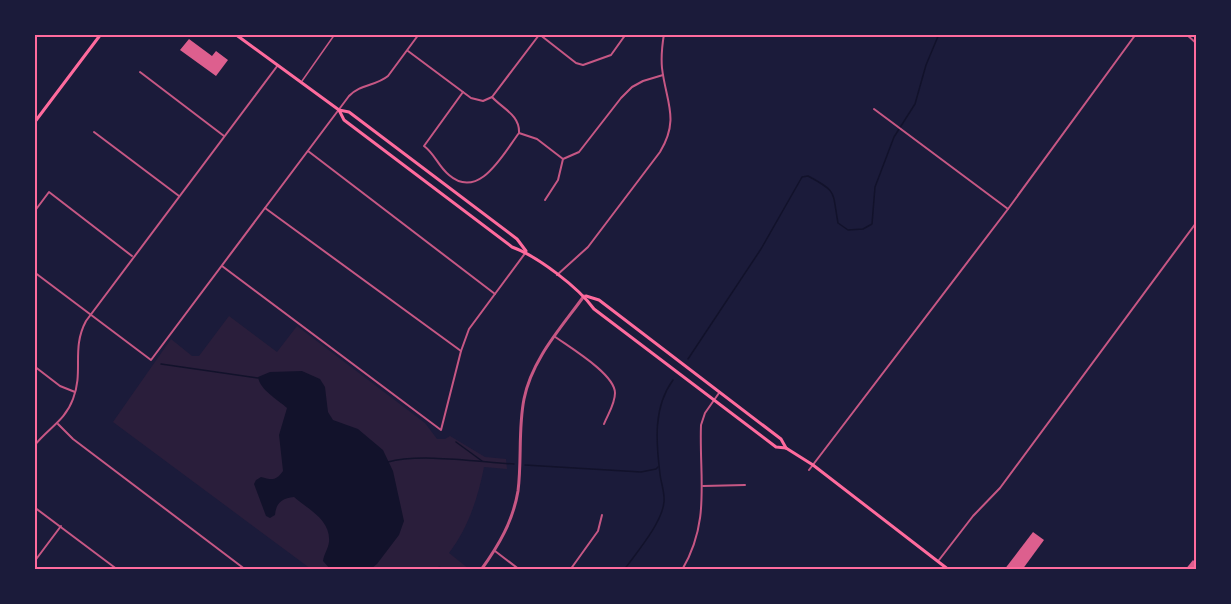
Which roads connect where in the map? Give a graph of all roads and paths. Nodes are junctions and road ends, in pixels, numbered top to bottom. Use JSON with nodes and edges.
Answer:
{"nodes":[{"id":1,"x":101,"y":34,"type":"edge"},
{"id":2,"x":235,"y":34,"type":"edge"},
{"id":3,"x":335,"y":34,"type":"edge"},
{"id":4,"x":419,"y":34,"type":"edge"},
{"id":5,"x":626,"y":34,"type":"edge"},
{"id":6,"x":664,"y":34,"type":"edge"},
{"id":7,"x":1136,"y":34,"type":"edge"},
{"id":8,"x":1186,"y":34,"type":"edge"},
{"id":9,"x":539,"y":35,"type":"edge"},
{"id":10,"x":1197,"y":43,"type":"edge"},
{"id":11,"x":408,"y":50,"type":"junction"},
{"id":12,"x":278,"y":65,"type":"junction"},
{"id":13,"x":140,"y":72,"type":"dead end"},
{"id":14,"x":663,"y":75,"type":"junction"},
{"id":15,"x":302,"y":82,"type":"junction"},
{"id":16,"x":463,"y":92,"type":"junction"},
{"id":17,"x":492,"y":97,"type":"junction"},
{"id":18,"x":874,"y":109,"type":"dead end"},
{"id":19,"x":339,"y":110,"type":"junction"},
{"id":20,"x":34,"y":123,"type":"edge"},
{"id":21,"x":94,"y":132,"type":"dead end"},
{"id":22,"x":519,"y":133,"type":"junction"},
{"id":23,"x":225,"y":136,"type":"junction"},
{"id":24,"x":308,"y":151,"type":"junction"},
{"id":25,"x":563,"y":159,"type":"junction"},
{"id":26,"x":179,"y":196,"type":"junction"},
{"id":27,"x":545,"y":201,"type":"dead end"},
{"id":28,"x":265,"y":208,"type":"junction"},
{"id":29,"x":1008,"y":209,"type":"junction"},
{"id":30,"x":34,"y":212,"type":"edge"},
{"id":31,"x":1197,"y":223,"type":"edge"},
{"id":32,"x":526,"y":252,"type":"junction"},
{"id":33,"x":133,"y":257,"type":"junction"},
{"id":34,"x":222,"y":266,"type":"junction"},
{"id":35,"x":34,"y":272,"type":"edge"},
{"id":36,"x":557,"y":275,"type":"junction"},
{"id":37,"x":495,"y":294,"type":"junction"},
{"id":38,"x":584,"y":296,"type":"junction"},
{"id":39,"x":90,"y":314,"type":"junction"},
{"id":40,"x":554,"y":336,"type":"junction"},
{"id":41,"x":462,"y":351,"type":"junction"},
{"id":42,"x":34,"y":366,"type":"edge"},
{"id":43,"x":75,"y":392,"type":"junction"},
{"id":44,"x":719,"y":392,"type":"junction"},
{"id":45,"x":714,"y":400,"type":"junction"},
{"id":46,"x":58,"y":424,"type":"junction"},
{"id":47,"x":604,"y":424,"type":"dead end"},
{"id":48,"x":34,"y":446,"type":"edge"},
{"id":49,"x":786,"y":448,"type":"junction"},
{"id":50,"x":813,"y":465,"type":"junction"},
{"id":51,"x":809,"y":470,"type":"dead end"},
{"id":52,"x":745,"y":485,"type":"dead end"},
{"id":53,"x":702,"y":486,"type":"junction"},
{"id":54,"x":34,"y":507,"type":"edge"},
{"id":55,"x":602,"y":515,"type":"dead end"},
{"id":56,"x":61,"y":526,"type":"junction"},
{"id":57,"x":495,"y":551,"type":"junction"},
{"id":58,"x":939,"y":560,"type":"junction"},
{"id":59,"x":34,"y":562,"type":"edge"},
{"id":60,"x":118,"y":570,"type":"edge"},
{"id":61,"x":246,"y":570,"type":"edge"},
{"id":62,"x":481,"y":570,"type":"edge"},
{"id":63,"x":520,"y":570,"type":"edge"},
{"id":64,"x":570,"y":570,"type":"edge"},
{"id":65,"x":682,"y":570,"type":"edge"},
{"id":66,"x":949,"y":570,"type":"edge"}],
"edges":[{"from":1,"to":20,"type":"main road"},
{"from":2,"to":12,"type":"main road"},
{"from":3,"to":15,"type":"lane"},
{"from":4,"to":11,"type":"street"},
{"from":5,"to":9,"type":"street"},
{"from":6,"to":14,"type":"street"},
{"from":7,"to":29,"type":"street"},
{"from":8,"to":10,"type":"street"},
{"from":9,"to":17,"type":"street"},
{"from":11,"to":16,"type":"street"},
{"from":11,"to":19,"type":"street"},
{"from":12,"to":15,"type":"main road"},
{"from":12,"to":23,"type":"street"},
{"from":13,"to":23,"type":"street"},
{"from":14,"to":25,"type":"street"},
{"from":14,"to":36,"type":"street"},
{"from":15,"to":19,"type":"main road"},
{"from":16,"to":17,"type":"street"},
{"from":16,"to":22,"type":"street"},
{"from":17,"to":22,"type":"street"},
{"from":18,"to":29,"type":"street"},
{"from":19,"to":24,"type":"street"},
{"from":19,"to":32,"type":"main road"},
{"from":19,"to":32,"type":"main road"},
{"from":21,"to":26,"type":"street"},
{"from":22,"to":25,"type":"street"},
{"from":23,"to":26,"type":"street"},
{"from":24,"to":28,"type":"street"},
{"from":24,"to":37,"type":"street"},
{"from":25,"to":27,"type":"street"},
{"from":26,"to":33,"type":"street"},
{"from":28,"to":34,"type":"street"},
{"from":28,"to":41,"type":"street"},
{"from":29,"to":50,"type":"street"},
{"from":30,"to":33,"type":"street"},
{"from":31,"to":58,"type":"street"},
{"from":32,"to":36,"type":"main road"},
{"from":32,"to":37,"type":"street"},
{"from":33,"to":39,"type":"street"},
{"from":34,"to":39,"type":"street"},
{"from":34,"to":41,"type":"street"},
{"from":35,"to":39,"type":"street"},
{"from":36,"to":38,"type":"main road"},
{"from":37,"to":41,"type":"street"},
{"from":38,"to":40,"type":"street"},
{"from":38,"to":44,"type":"main road"},
{"from":38,"to":45,"type":"main road"},
{"from":39,"to":43,"type":"street"},
{"from":40,"to":47,"type":"street"},
{"from":40,"to":57,"type":"street"},
{"from":42,"to":43,"type":"street"},
{"from":43,"to":46,"type":"street"},
{"from":44,"to":45,"type":"street"},
{"from":44,"to":49,"type":"main road"},
{"from":45,"to":49,"type":"main road"},
{"from":45,"to":53,"type":"street"},
{"from":46,"to":48,"type":"street"},
{"from":46,"to":61,"type":"street"},
{"from":49,"to":50,"type":"main road"},
{"from":50,"to":51,"type":"street"},
{"from":50,"to":58,"type":"main road"},
{"from":52,"to":53,"type":"street"},
{"from":53,"to":65,"type":"street"},
{"from":54,"to":56,"type":"street"},
{"from":55,"to":64,"type":"street"},
{"from":56,"to":59,"type":"street"},
{"from":56,"to":60,"type":"street"},
{"from":57,"to":62,"type":"street"},
{"from":57,"to":63,"type":"street"},
{"from":58,"to":66,"type":"main road"}]}
